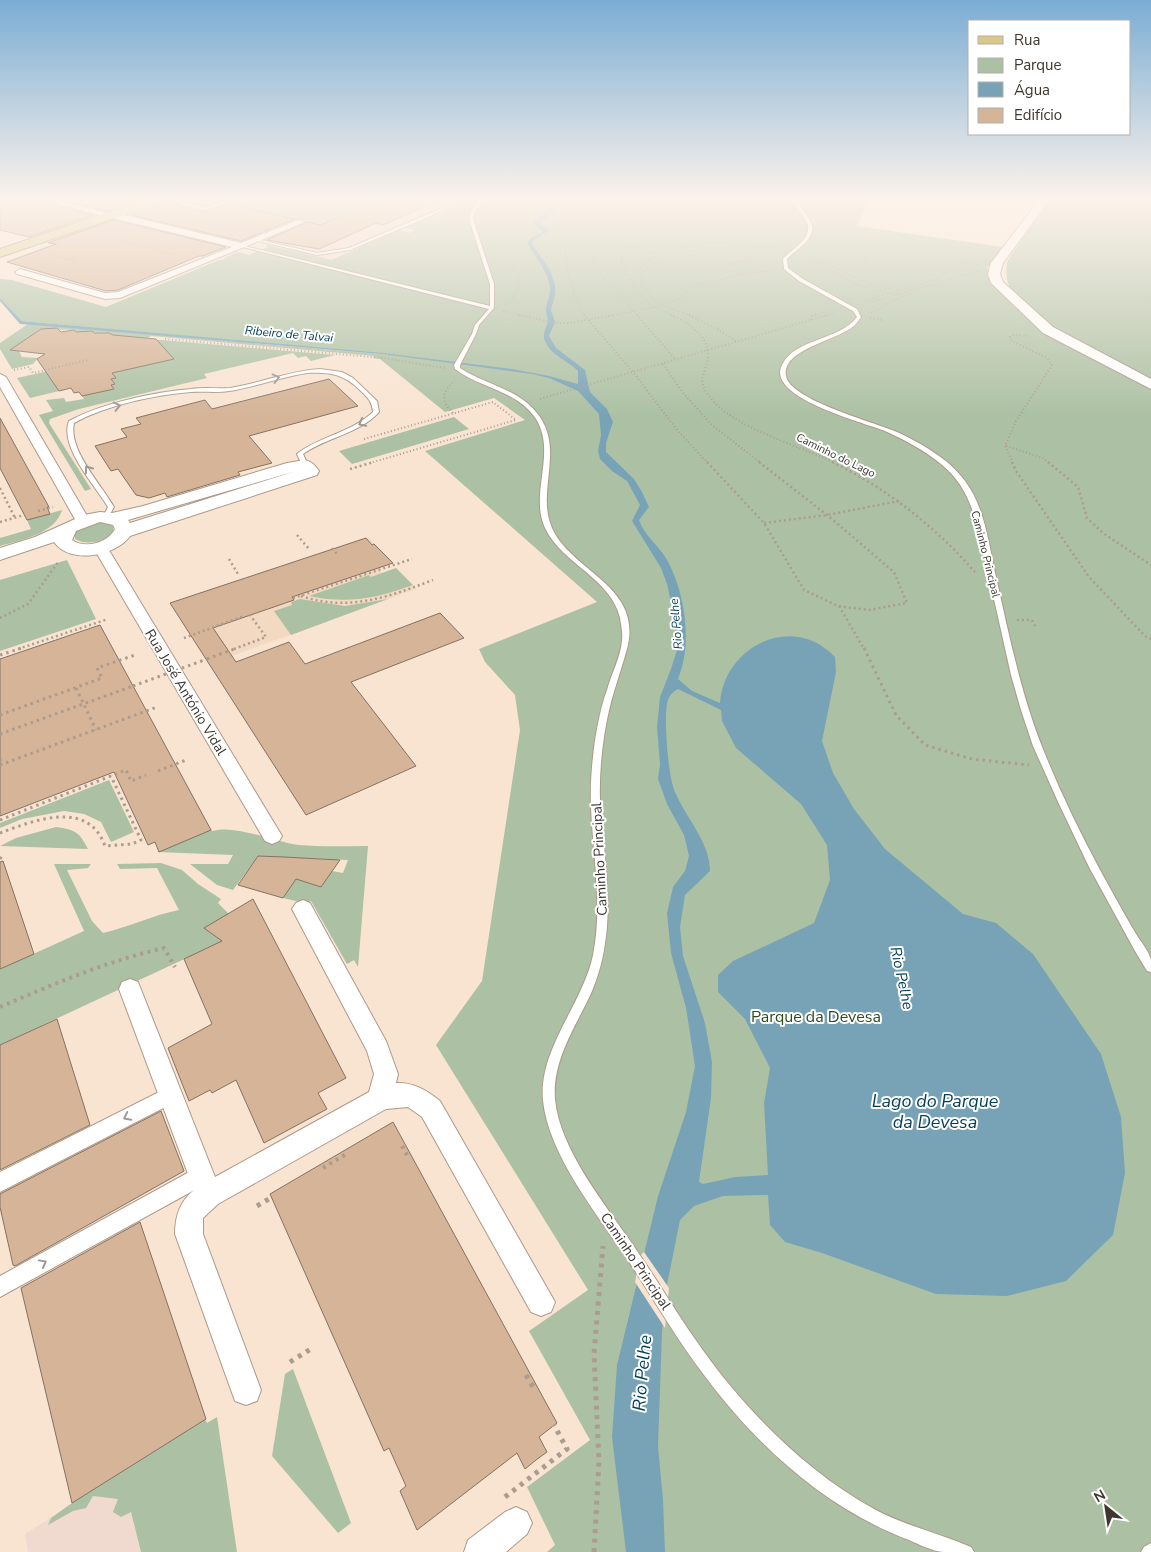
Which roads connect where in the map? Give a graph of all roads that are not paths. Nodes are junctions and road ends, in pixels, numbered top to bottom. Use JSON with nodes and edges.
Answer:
{"nodes":[{"id":1,"x":179,"y":271,"type":"edge"},
{"id":2,"x":344,"y":271,"type":"edge"},
{"id":3,"x":488,"y":271,"type":"edge"},
{"id":4,"x":789,"y":271,"type":"edge"},
{"id":5,"x":995,"y":271,"type":"edge"},
{"id":6,"x":20,"y":272,"type":"dead end"},
{"id":7,"x":492,"y":308,"type":"junction"},
{"id":8,"x":0,"y":377,"type":"edge"},
{"id":9,"x":1151,"y":385,"type":"edge"},
{"id":10,"x":305,"y":465,"type":"joint"},
{"id":11,"x":114,"y":523,"type":"junction"},
{"id":12,"x":75,"y":525,"type":"junction"},
{"id":13,"x":100,"y":547,"type":"junction"},
{"id":14,"x":0,"y":554,"type":"edge"},
{"id":15,"x":66,"y":554,"type":"junction"},
{"id":16,"x":0,"y":567,"type":"edge"},
{"id":17,"x":272,"y":836,"type":"dead end"},
{"id":18,"x":303,"y":910,"type":"dead end"},
{"id":19,"x":1151,"y":968,"type":"edge"},
{"id":20,"x":130,"y":989,"type":"dead end"},
{"id":21,"x":170,"y":1095,"type":"junction"},
{"id":22,"x":380,"y":1099,"type":"junction"},
{"id":23,"x":0,"y":1182,"type":"edge"},
{"id":24,"x":205,"y":1185,"type":"junction"},
{"id":25,"x":0,"y":1286,"type":"edge"},
{"id":26,"x":541,"y":1302,"type":"dead end"},
{"id":27,"x":681,"y":1328,"type":"joint"},
{"id":28,"x":246,"y":1390,"type":"dead end"},
{"id":29,"x":510,"y":1510,"type":"road end"},
{"id":30,"x":950,"y":1549,"type":"edge"},
{"id":31,"x":480,"y":1552,"type":"edge"},
{"id":32,"x":966,"y":1552,"type":"edge"}],
"edges":[{"from":1,"to":6,"type":"street"},
{"from":2,"to":7,"type":"lane"},
{"from":3,"to":7,"type":"lane"},
{"from":4,"to":19,"type":"lane","name":"Caminho Principal"},
{"from":5,"to":9,"type":"street"},
{"from":7,"to":27,"type":"lane","name":"Caminho Principal"},
{"from":8,"to":12,"type":"street"},
{"from":10,"to":11,"type":"street"},
{"from":11,"to":10,"type":"lane","one_way":true},
{"from":11,"to":12,"type":"street"},
{"from":11,"to":13,"type":"street"},
{"from":12,"to":14,"type":"street"},
{"from":12,"to":15,"type":"street"},
{"from":13,"to":15,"type":"street"},
{"from":13,"to":17,"type":"street","name":"Rua José António Vidal"},
{"from":15,"to":16,"type":"street"},
{"from":18,"to":22,"type":"street"},
{"from":20,"to":21,"type":"street"},
{"from":21,"to":23,"type":"street","one_way":true},
{"from":21,"to":24,"type":"street"},
{"from":22,"to":24,"type":"street"},
{"from":22,"to":26,"type":"street"},
{"from":25,"to":24,"type":"street","one_way":true},
{"from":24,"to":28,"type":"street"},
{"from":27,"to":30,"type":"lane","name":"Caminho Principal"},
{"from":29,"to":31,"type":"street"},
{"from":30,"to":32,"type":"lane","name":"Caminho Principal"}]}
